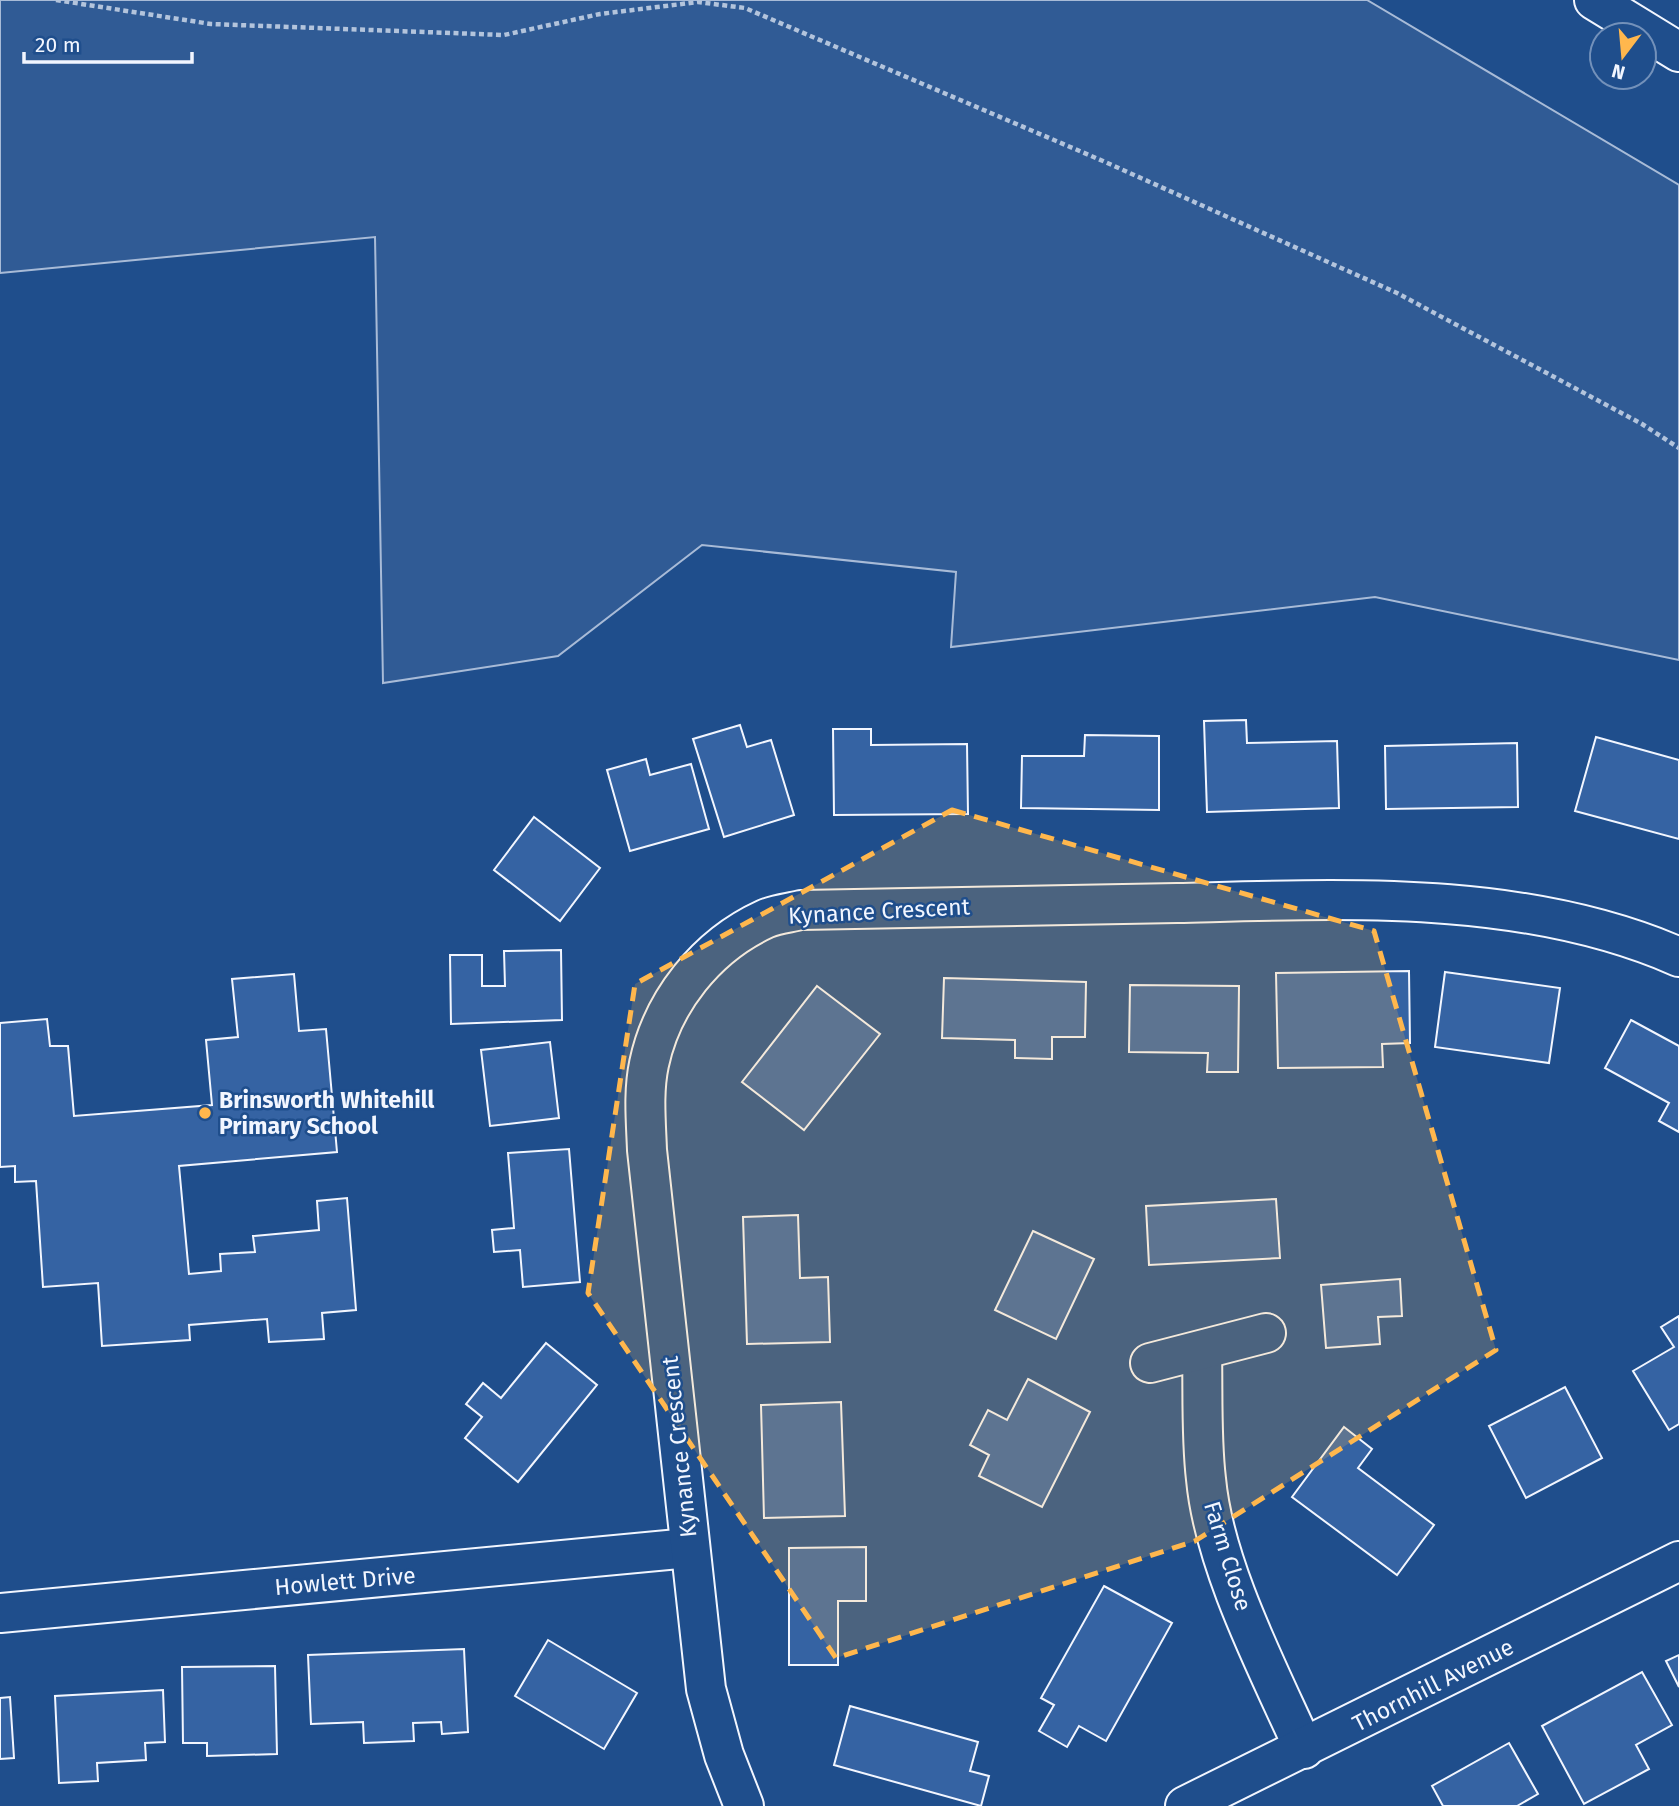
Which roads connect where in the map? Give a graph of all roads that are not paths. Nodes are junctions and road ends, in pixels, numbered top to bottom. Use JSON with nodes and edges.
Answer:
{"nodes":[{"id":1,"x":1594,"y":0,"type":"edge"},
{"id":2,"x":1679,"y":52,"type":"edge"},
{"id":3,"x":1679,"y":957,"type":"edge"},
{"id":4,"x":1266,"y":1333,"type":"dead end"},
{"id":5,"x":1202,"y":1350,"type":"junction"},
{"id":6,"x":1150,"y":1363,"type":"dead end"},
{"id":7,"x":689,"y":1548,"type":"junction"},
{"id":8,"x":1679,"y":1561,"type":"edge"},
{"id":9,"x":0,"y":1613,"type":"edge"},
{"id":10,"x":1304,"y":1749,"type":"junction"},
{"id":11,"x":744,"y":1806,"type":"edge"},
{"id":12,"x":1185,"y":1806,"type":"edge"}],
"edges":[{"from":1,"to":2,"type":"main road"},
{"from":3,"to":7,"type":"main road","name":"Kynance Crescent"},
{"from":4,"to":5,"type":"main road"},
{"from":5,"to":6,"type":"main road"},
{"from":5,"to":10,"type":"main road","name":"Farm Close"},
{"from":7,"to":9,"type":"main road","name":"Howlett Drive"},
{"from":7,"to":11,"type":"main road","name":"Kynance Crescent"},
{"from":8,"to":10,"type":"main road","name":"Thornhill Avenue"},
{"from":10,"to":12,"type":"main road","name":"Thornhill Avenue"}]}
